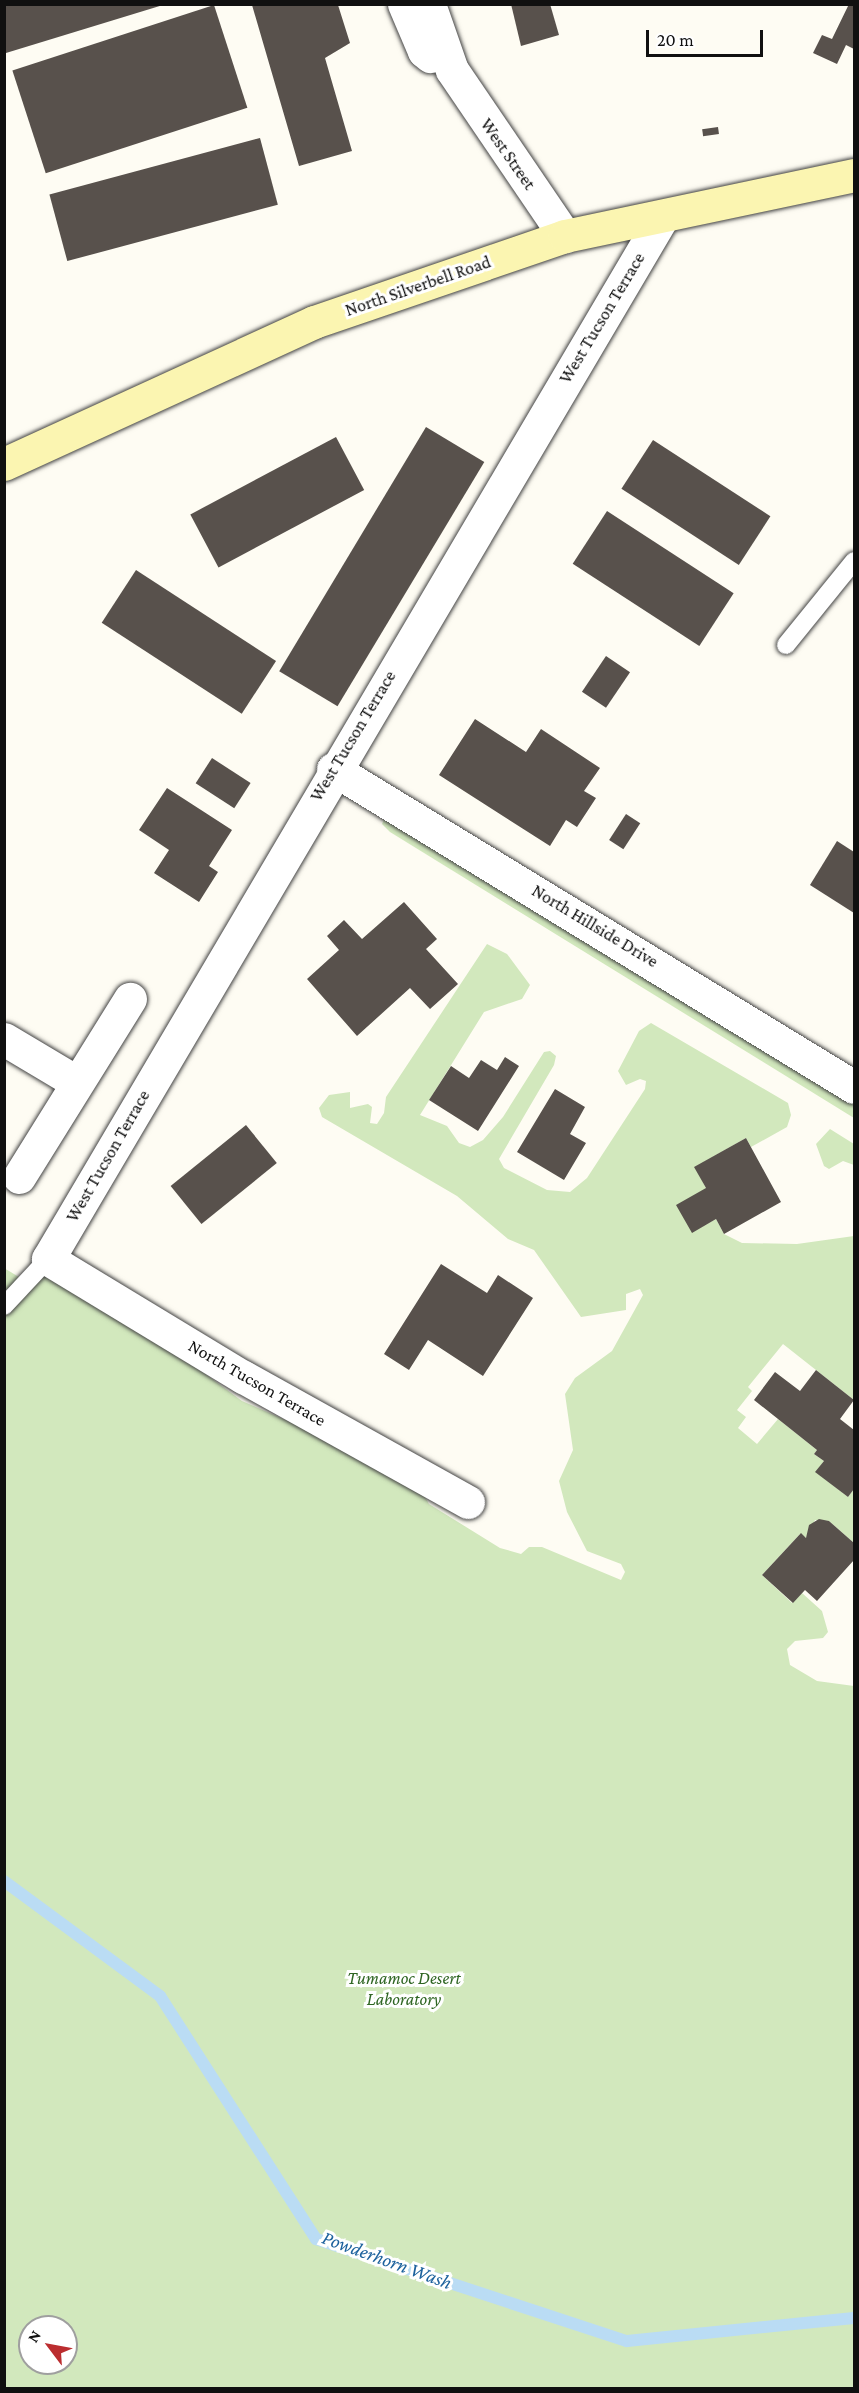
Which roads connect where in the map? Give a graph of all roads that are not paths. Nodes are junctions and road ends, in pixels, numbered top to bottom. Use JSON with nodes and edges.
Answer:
{"nodes":[{"id":1,"x":404,"y":4,"type":"edge"},
{"id":2,"x":429,"y":4,"type":"edge"},
{"id":3,"x":452,"y":70,"type":"junction"},
{"id":4,"x":854,"y":178,"type":"edge"},
{"id":5,"x":663,"y":216,"type":"junction"},
{"id":6,"x":565,"y":236,"type":"junction"},
{"id":7,"x":4,"y":464,"type":"edge"},
{"id":8,"x":855,"y":561,"type":"edge"},
{"id":9,"x":786,"y":645,"type":"dead end"},
{"id":10,"x":333,"y":769,"type":"junction"},
{"id":11,"x":130,"y":999,"type":"dead end"},
{"id":12,"x":4,"y":1039,"type":"edge"},
{"id":13,"x":76,"y":1083,"type":"junction"},
{"id":14,"x":855,"y":1087,"type":"edge"},
{"id":15,"x":19,"y":1177,"type":"dead end"},
{"id":16,"x":48,"y":1259,"type":"junction"},
{"id":17,"x":4,"y":1306,"type":"edge"},
{"id":18,"x":468,"y":1502,"type":"dead end"}],
"edges":[{"from":1,"to":3,"type":"street","name":"West Street"},
{"from":2,"to":3,"type":"street","name":"West Street"},
{"from":3,"to":6,"type":"street","name":"West Street"},
{"from":4,"to":5,"type":"main road","name":"North Silverbell Road"},
{"from":5,"to":6,"type":"main road","name":"North Silverbell Road"},
{"from":5,"to":10,"type":"street","name":"West Tucson Terrace"},
{"from":6,"to":7,"type":"main road","name":"North Silverbell Road"},
{"from":8,"to":9,"type":"lane"},
{"from":10,"to":14,"type":"street","name":"North Hillside Drive"},
{"from":10,"to":16,"type":"street","name":"West Tucson Terrace"},
{"from":11,"to":13,"type":"street"},
{"from":12,"to":13,"type":"street"},
{"from":13,"to":15,"type":"street"},
{"from":16,"to":17,"type":"lane"},
{"from":16,"to":18,"type":"street","name":"North Tucson Terrace"}]}
